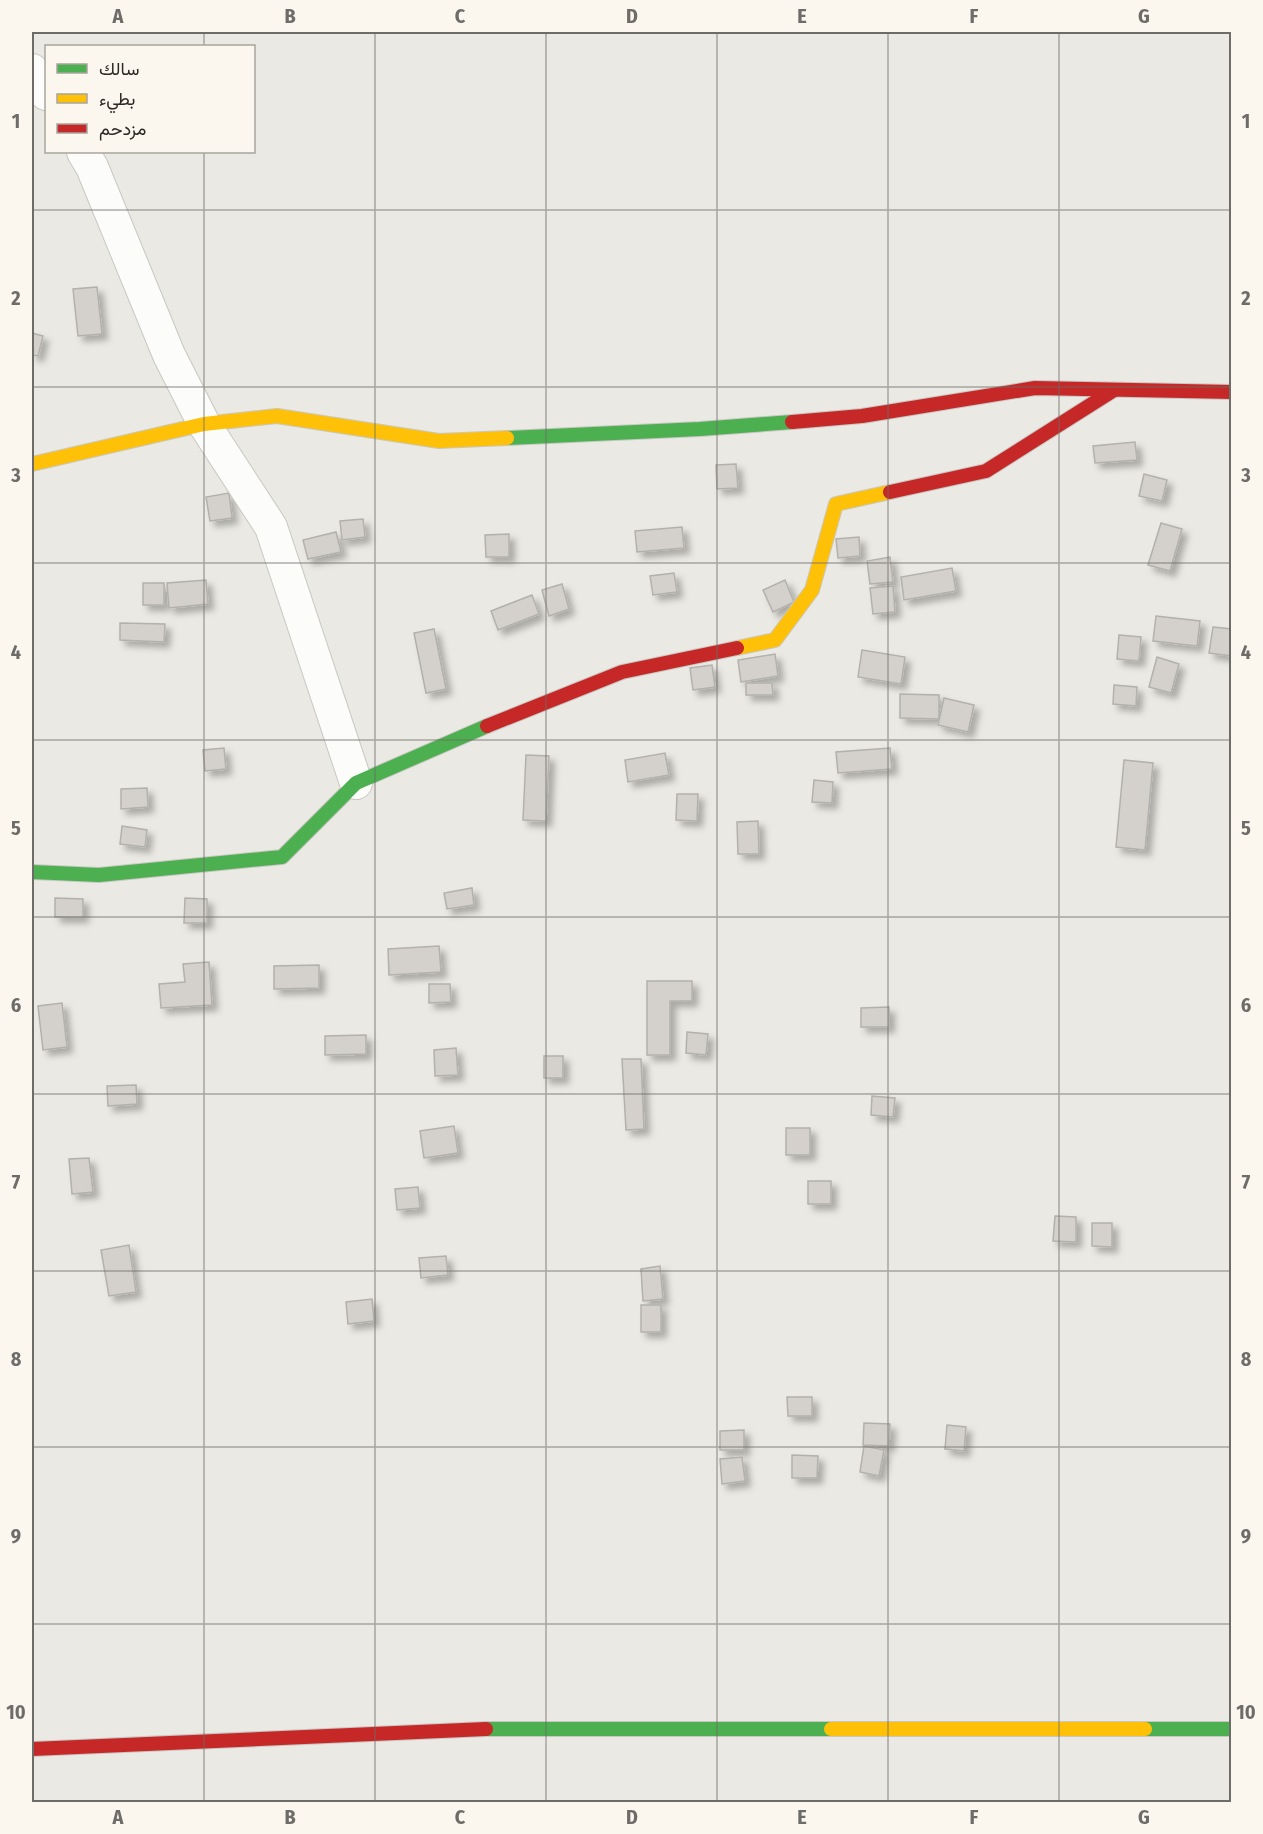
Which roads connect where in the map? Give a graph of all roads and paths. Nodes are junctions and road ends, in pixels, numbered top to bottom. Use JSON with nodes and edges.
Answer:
{"nodes":[{"id":1,"x":32,"y":70,"type":"edge"},
{"id":2,"x":45,"y":92,"type":"edge"},
{"id":3,"x":83,"y":153,"type":"edge"},
{"id":4,"x":1114,"y":390,"type":"junction"},
{"id":5,"x":1232,"y":392,"type":"edge"},
{"id":6,"x":204,"y":424,"type":"junction"},
{"id":7,"x":32,"y":464,"type":"edge"},
{"id":8,"x":356,"y":783,"type":"junction"},
{"id":9,"x":32,"y":872,"type":"edge"},
{"id":10,"x":1232,"y":1730,"type":"edge"},
{"id":11,"x":32,"y":1749,"type":"edge"}],
"edges":[{"from":1,"to":2,"type":"street"},
{"from":3,"to":6,"type":"street"},
{"from":4,"to":5,"type":"street"},
{"from":4,"to":6,"type":"street"},
{"from":4,"to":8,"type":"street"},
{"from":6,"to":7,"type":"street"},
{"from":6,"to":8,"type":"street"},
{"from":8,"to":9,"type":"street"},
{"from":10,"to":11,"type":"street"}]}
